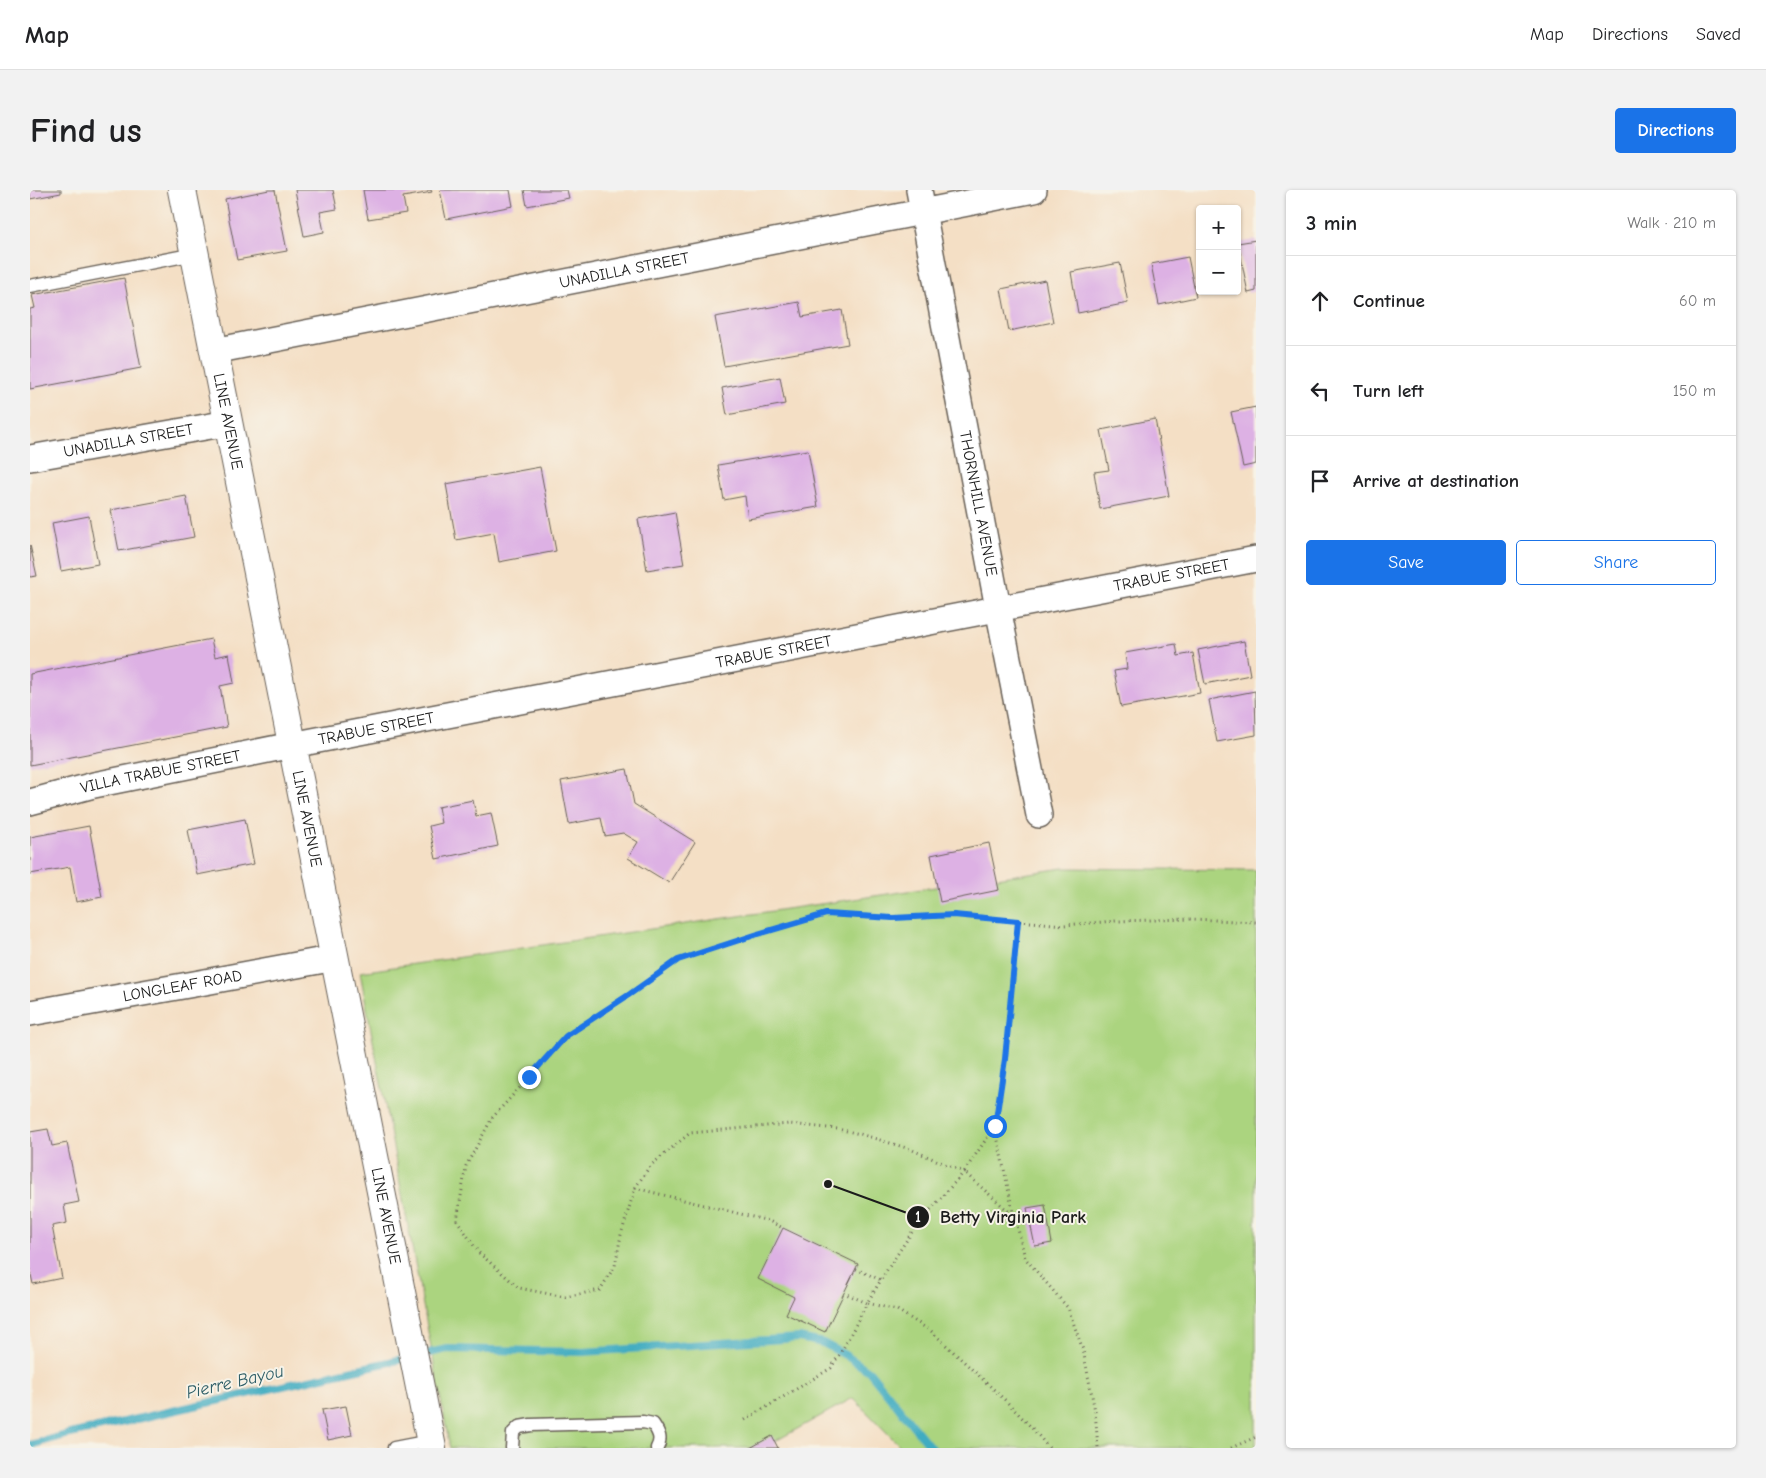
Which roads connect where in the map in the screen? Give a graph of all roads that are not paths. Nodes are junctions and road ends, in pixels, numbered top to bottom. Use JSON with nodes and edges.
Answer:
{"nodes":[{"id":1,"x":182,"y":190,"type":"edge"},
{"id":2,"x":1034,"y":190,"type":"edge"},
{"id":3,"x":921,"y":201,"type":"edge"},
{"id":4,"x":195,"y":254,"type":"junction"},
{"id":5,"x":30,"y":286,"type":"edge"},
{"id":6,"x":214,"y":351,"type":"junction"},
{"id":7,"x":228,"y":423,"type":"junction"},
{"id":8,"x":30,"y":458,"type":"edge"},
{"id":9,"x":1256,"y":559,"type":"edge"},
{"id":10,"x":998,"y":608,"type":"junction"},
{"id":11,"x":292,"y":744,"type":"junction"},
{"id":12,"x":30,"y":802,"type":"edge"},
{"id":13,"x":1039,"y":815,"type":"dead end"},
{"id":14,"x":335,"y":958,"type":"junction"},
{"id":15,"x":30,"y":1013,"type":"edge"},
{"id":16,"x":431,"y":1444,"type":"edge"},
{"id":17,"x":394,"y":1448,"type":"edge"},
{"id":18,"x":512,"y":1448,"type":"edge"},
{"id":19,"x":656,"y":1448,"type":"edge"}],
"edges":[{"from":1,"to":4,"type":"main road","name":"LINE AVENUE"},
{"from":2,"to":3,"type":"street","name":"UNADILLA STREET"},
{"from":3,"to":6,"type":"street","name":"UNADILLA STREET"},
{"from":3,"to":10,"type":"street","name":"THORNHILL AVENUE"},
{"from":4,"to":5,"type":"lane"},
{"from":4,"to":6,"type":"main road","name":"LINE AVENUE"},
{"from":6,"to":7,"type":"main road","name":"LINE AVENUE"},
{"from":7,"to":8,"type":"street","name":"UNADILLA STREET"},
{"from":7,"to":11,"type":"main road","name":"LINE AVENUE"},
{"from":9,"to":10,"type":"street","name":"TRABUE STREET"},
{"from":10,"to":11,"type":"street","name":"TRABUE STREET"},
{"from":10,"to":13,"type":"street","name":"THORNHILL AVENUE"},
{"from":11,"to":12,"type":"street","name":"VILLA TRABUE STREET"},
{"from":11,"to":14,"type":"main road","name":"LINE AVENUE"},
{"from":14,"to":15,"type":"street","name":"LONGLEAF ROAD"},
{"from":14,"to":16,"type":"main road","name":"LINE AVENUE"},
{"from":16,"to":17,"type":"lane"},
{"from":18,"to":19,"type":"lane"}]}
